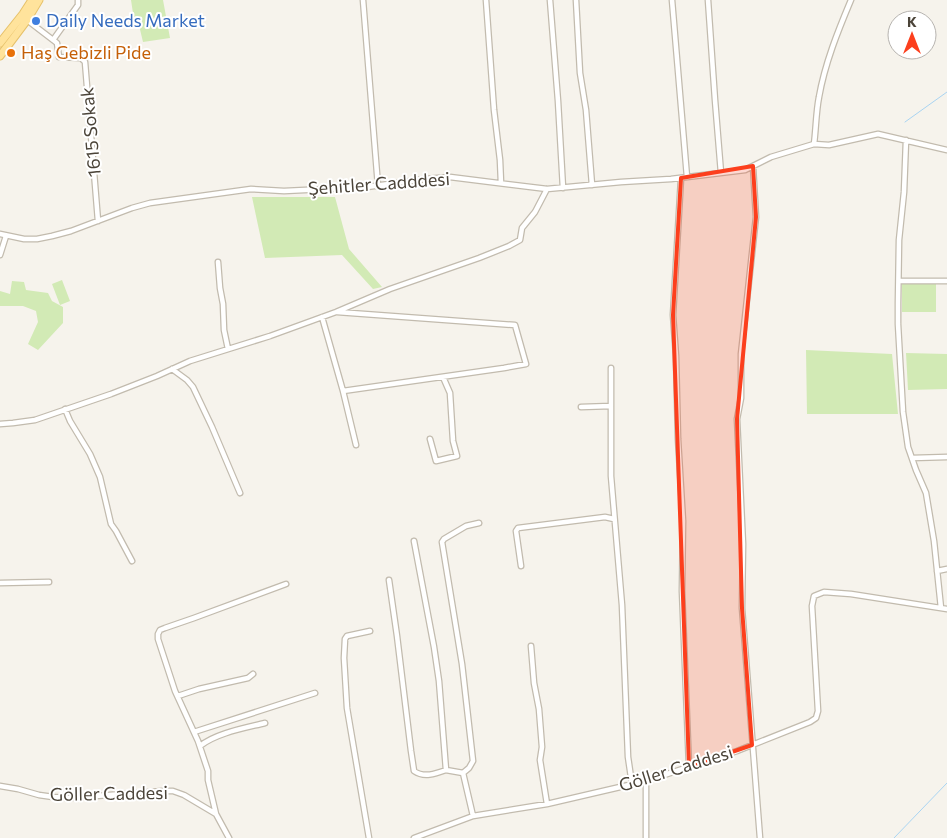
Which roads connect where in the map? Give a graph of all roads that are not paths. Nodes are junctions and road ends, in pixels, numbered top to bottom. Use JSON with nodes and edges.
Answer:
{"nodes":[{"id":1,"x":32,"y":0,"type":"edge"},
{"id":2,"x":39,"y":0,"type":"edge"},
{"id":3,"x":78,"y":0,"type":"edge"},
{"id":4,"x":363,"y":0,"type":"edge"},
{"id":5,"x":486,"y":0,"type":"edge"},
{"id":6,"x":550,"y":0,"type":"edge"},
{"id":7,"x":576,"y":0,"type":"edge"},
{"id":8,"x":672,"y":0,"type":"edge"},
{"id":9,"x":708,"y":0,"type":"edge"},
{"id":10,"x":851,"y":0,"type":"edge"},
{"id":11,"x":27,"y":20,"type":"junction"},
{"id":12,"x":53,"y":40,"type":"junction"},
{"id":13,"x":0,"y":43,"type":"edge"},
{"id":14,"x":0,"y":56,"type":"edge"},
{"id":15,"x":906,"y":140,"type":"junction"},
{"id":16,"x":814,"y":144,"type":"junction"},
{"id":17,"x":946,"y":149,"type":"edge"},
{"id":18,"x":753,"y":166,"type":"junction"},
{"id":19,"x":721,"y":173,"type":"junction"},
{"id":20,"x":687,"y":177,"type":"junction"},
{"id":21,"x":681,"y":178,"type":"junction"},
{"id":22,"x":501,"y":183,"type":"junction"},
{"id":23,"x":592,"y":185,"type":"junction"},
{"id":24,"x":378,"y":186,"type":"junction"},
{"id":25,"x":564,"y":188,"type":"junction"},
{"id":26,"x":547,"y":189,"type":"junction"},
{"id":27,"x":98,"y":221,"type":"junction"},
{"id":28,"x":0,"y":234,"type":"edge"},
{"id":29,"x":6,"y":236,"type":"junction"},
{"id":30,"x":0,"y":255,"type":"edge"},
{"id":31,"x":218,"y":262,"type":"dead end"},
{"id":32,"x":947,"y":280,"type":"edge"},
{"id":33,"x":898,"y":281,"type":"junction"},
{"id":34,"x":336,"y":312,"type":"junction"},
{"id":35,"x":322,"y":317,"type":"junction"},
{"id":36,"x":228,"y":349,"type":"junction"},
{"id":37,"x":611,"y":368,"type":"dead end"},
{"id":38,"x":172,"y":369,"type":"junction"},
{"id":39,"x":443,"y":377,"type":"junction"},
{"id":40,"x":343,"y":391,"type":"junction"},
{"id":41,"x":611,"y":406,"type":"junction"},
{"id":42,"x":581,"y":407,"type":"dead end"},
{"id":43,"x":65,"y":409,"type":"junction"},
{"id":44,"x":0,"y":424,"type":"edge"},
{"id":45,"x":430,"y":439,"type":"dead end"},
{"id":46,"x":356,"y":445,"type":"dead end"},
{"id":47,"x":947,"y":457,"type":"edge"},
{"id":48,"x":912,"y":458,"type":"junction"},
{"id":49,"x":240,"y":493,"type":"dead end"},
{"id":50,"x":614,"y":519,"type":"junction"},
{"id":51,"x":480,"y":524,"type":"dead end"},
{"id":52,"x":414,"y":541,"type":"dead end"},
{"id":53,"x":132,"y":561,"type":"dead end"},
{"id":54,"x":521,"y":566,"type":"dead end"},
{"id":55,"x":947,"y":569,"type":"edge"},
{"id":56,"x":937,"y":571,"type":"junction"},
{"id":57,"x":389,"y":580,"type":"dead end"},
{"id":58,"x":49,"y":582,"type":"dead end"},
{"id":59,"x":0,"y":583,"type":"edge"},
{"id":60,"x":286,"y":584,"type":"dead end"},
{"id":61,"x":944,"y":609,"type":"edge"},
{"id":62,"x":370,"y":631,"type":"dead end"},
{"id":63,"x":532,"y":646,"type":"dead end"},
{"id":64,"x":253,"y":674,"type":"dead end"},
{"id":65,"x":315,"y":693,"type":"dead end"},
{"id":66,"x":178,"y":696,"type":"junction"},
{"id":67,"x":265,"y":723,"type":"dead end"},
{"id":68,"x":194,"y":732,"type":"junction"},
{"id":69,"x":752,"y":745,"type":"junction"},
{"id":70,"x":200,"y":746,"type":"junction"},
{"id":71,"x":689,"y":767,"type":"junction"},
{"id":72,"x":446,"y":770,"type":"junction"},
{"id":73,"x":463,"y":773,"type":"junction"},
{"id":74,"x":646,"y":781,"type":"junction"},
{"id":75,"x":632,"y":784,"type":"junction"},
{"id":76,"x":0,"y":786,"type":"edge"},
{"id":77,"x":547,"y":804,"type":"junction"},
{"id":78,"x":216,"y":814,"type":"junction"},
{"id":79,"x":473,"y":816,"type":"junction"},
{"id":80,"x":229,"y":838,"type":"edge"},
{"id":81,"x":370,"y":838,"type":"edge"},
{"id":82,"x":414,"y":838,"type":"edge"},
{"id":83,"x":646,"y":838,"type":"edge"},
{"id":84,"x":760,"y":838,"type":"edge"}],
"edges":[{"from":1,"to":13,"type":"main road"},
{"from":2,"to":11,"type":"main road"},
{"from":3,"to":12,"type":"street"},
{"from":4,"to":24,"type":"street"},
{"from":5,"to":22,"type":"street"},
{"from":6,"to":25,"type":"street"},
{"from":7,"to":23,"type":"street"},
{"from":8,"to":20,"type":"street"},
{"from":9,"to":19,"type":"street"},
{"from":10,"to":16,"type":"street"},
{"from":11,"to":12,"type":"street","name":"1615 Sokak"},
{"from":11,"to":14,"type":"main road"},
{"from":12,"to":27,"type":"street","name":"1615 Sokak"},
{"from":15,"to":16,"type":"street","name":"Şehitler Cadddesi"},
{"from":15,"to":17,"type":"street","name":"Şehitler Cadddesi"},
{"from":15,"to":33,"type":"street"},
{"from":16,"to":18,"type":"street","name":"Şehitler Cadddesi"},
{"from":18,"to":19,"type":"street","name":"Şehitler Cadddesi"},
{"from":18,"to":69,"type":"street"},
{"from":19,"to":20,"type":"street","name":"Şehitler Cadddesi"},
{"from":20,"to":21,"type":"street","name":"Şehitler Cadddesi"},
{"from":21,"to":23,"type":"street","name":"Şehitler Cadddesi"},
{"from":21,"to":71,"type":"street"},
{"from":22,"to":24,"type":"street","name":"Şehitler Cadddesi"},
{"from":22,"to":26,"type":"street","name":"Şehitler Cadddesi"},
{"from":23,"to":25,"type":"street","name":"Şehitler Cadddesi"},
{"from":24,"to":27,"type":"street","name":"Şehitler Cadddesi"},
{"from":25,"to":26,"type":"street","name":"Şehitler Cadddesi"},
{"from":26,"to":34,"type":"street"},
{"from":27,"to":29,"type":"street","name":"Şehitler Cadddesi"},
{"from":28,"to":29,"type":"street","name":"Şehitler Cadddesi"},
{"from":29,"to":30,"type":"street"},
{"from":31,"to":36,"type":"street"},
{"from":32,"to":33,"type":"street"},
{"from":33,"to":48,"type":"street"},
{"from":34,"to":35,"type":"street"},
{"from":34,"to":39,"type":"street"},
{"from":35,"to":36,"type":"street"},
{"from":35,"to":40,"type":"street"},
{"from":36,"to":38,"type":"street"},
{"from":37,"to":41,"type":"street"},
{"from":38,"to":43,"type":"street"},
{"from":38,"to":49,"type":"street"},
{"from":39,"to":40,"type":"street"},
{"from":39,"to":45,"type":"street"},
{"from":40,"to":46,"type":"street"},
{"from":41,"to":42,"type":"street"},
{"from":41,"to":50,"type":"street"},
{"from":43,"to":44,"type":"street"},
{"from":43,"to":53,"type":"street"},
{"from":47,"to":48,"type":"street"},
{"from":48,"to":56,"type":"street"},
{"from":50,"to":54,"type":"street"},
{"from":50,"to":75,"type":"street"},
{"from":51,"to":73,"type":"street"},
{"from":52,"to":72,"type":"street"},
{"from":55,"to":56,"type":"street"},
{"from":56,"to":61,"type":"street"},
{"from":57,"to":72,"type":"street"},
{"from":58,"to":59,"type":"street"},
{"from":60,"to":66,"type":"street"},
{"from":61,"to":69,"type":"street","name":"Göller Caddesi"},
{"from":62,"to":81,"type":"street"},
{"from":63,"to":77,"type":"street"},
{"from":64,"to":66,"type":"street"},
{"from":65,"to":68,"type":"street"},
{"from":66,"to":68,"type":"street"},
{"from":67,"to":70,"type":"street"},
{"from":68,"to":70,"type":"street"},
{"from":69,"to":71,"type":"street","name":"Göller Caddesi"},
{"from":69,"to":84,"type":"street"},
{"from":70,"to":78,"type":"street"},
{"from":71,"to":74,"type":"street","name":"Göller Caddesi"},
{"from":72,"to":73,"type":"street"},
{"from":73,"to":79,"type":"street"},
{"from":74,"to":75,"type":"street","name":"Göller Caddesi"},
{"from":74,"to":83,"type":"street"},
{"from":75,"to":77,"type":"street","name":"Göller Caddesi"},
{"from":76,"to":78,"type":"street","name":"Göller Caddesi"},
{"from":77,"to":79,"type":"street","name":"Göller Caddesi"},
{"from":78,"to":80,"type":"street"},
{"from":79,"to":82,"type":"street","name":"Göller Caddesi"}]}
